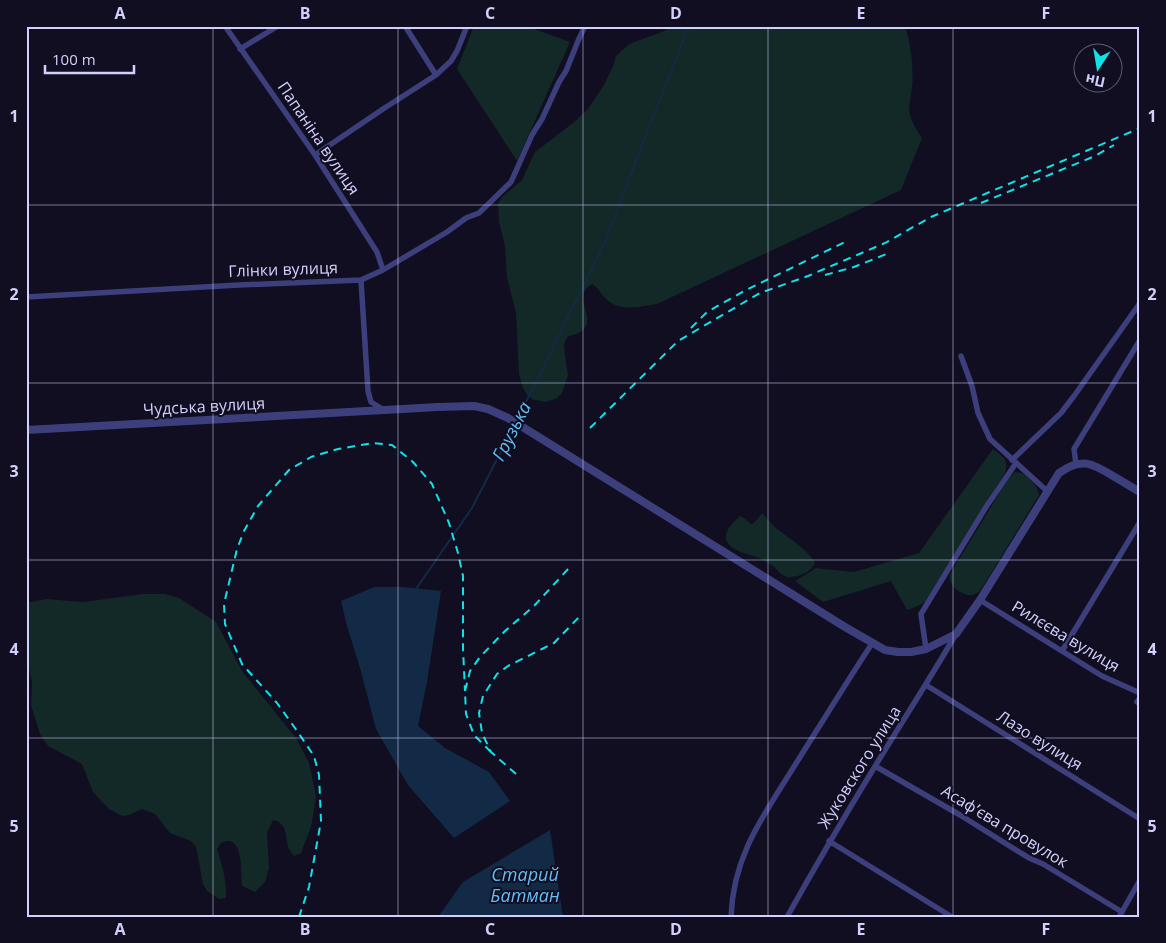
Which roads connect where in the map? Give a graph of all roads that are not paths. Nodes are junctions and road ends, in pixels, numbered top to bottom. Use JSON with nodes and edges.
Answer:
{"nodes":[{"id":1,"x":225,"y":26,"type":"edge"},
{"id":2,"x":278,"y":26,"type":"edge"},
{"id":3,"x":405,"y":26,"type":"edge"},
{"id":4,"x":467,"y":26,"type":"edge"},
{"id":5,"x":585,"y":26,"type":"edge"},
{"id":6,"x":240,"y":49,"type":"junction"},
{"id":7,"x":436,"y":76,"type":"junction"},
{"id":8,"x":315,"y":155,"type":"junction"},
{"id":9,"x":383,"y":270,"type":"junction"},
{"id":10,"x":361,"y":280,"type":"junction"},
{"id":11,"x":26,"y":297,"type":"edge"},
{"id":12,"x":1140,"y":303,"type":"edge"},
{"id":13,"x":1140,"y":340,"type":"edge"},
{"id":14,"x":961,"y":356,"type":"dead end"},
{"id":15,"x":384,"y":410,"type":"junction"},
{"id":16,"x":26,"y":430,"type":"edge"},
{"id":17,"x":1014,"y":461,"type":"junction"},
{"id":18,"x":1076,"y":464,"type":"junction"},
{"id":19,"x":1047,"y":491,"type":"junction"},
{"id":20,"x":1140,"y":492,"type":"edge"},
{"id":21,"x":1140,"y":522,"type":"edge"},
{"id":22,"x":980,"y":600,"type":"junction"},
{"id":23,"x":956,"y":634,"type":"junction"},
{"id":24,"x":873,"y":642,"type":"junction"},
{"id":25,"x":926,"y":649,"type":"junction"},
{"id":26,"x":1062,"y":651,"type":"junction"},
{"id":27,"x":926,"y":685,"type":"junction"},
{"id":28,"x":1140,"y":693,"type":"edge"},
{"id":29,"x":875,"y":766,"type":"junction"},
{"id":30,"x":1140,"y":819,"type":"edge"},
{"id":31,"x":829,"y":841,"type":"junction"},
{"id":32,"x":1140,"y":880,"type":"edge"},
{"id":33,"x":1120,"y":914,"type":"edge"},
{"id":34,"x":731,"y":917,"type":"edge"},
{"id":35,"x":787,"y":917,"type":"edge"},
{"id":36,"x":952,"y":917,"type":"edge"}],
"edges":[{"from":1,"to":6,"type":"street","name":"Папаніна вулиця"},
{"from":2,"to":6,"type":"street"},
{"from":3,"to":7,"type":"street"},
{"from":4,"to":7,"type":"street"},
{"from":5,"to":9,"type":"street","name":"Глінки вулиця"},
{"from":6,"to":8,"type":"street","name":"Папаніна вулиця"},
{"from":7,"to":8,"type":"street"},
{"from":8,"to":9,"type":"street","name":"Папаніна вулиця"},
{"from":9,"to":10,"type":"street","name":"Глінки вулиця"},
{"from":10,"to":11,"type":"street","name":"Глінки вулиця"},
{"from":10,"to":15,"type":"street"},
{"from":12,"to":17,"type":"street"},
{"from":13,"to":18,"type":"street"},
{"from":14,"to":17,"type":"street"},
{"from":15,"to":16,"type":"street","name":"Чудська вулиця"},
{"from":15,"to":24,"type":"street","name":"Чудська вулиця"},
{"from":17,"to":19,"type":"street"},
{"from":17,"to":25,"type":"street"},
{"from":18,"to":19,"type":"street"},
{"from":18,"to":20,"type":"street"},
{"from":19,"to":22,"type":"street"},
{"from":21,"to":26,"type":"street"},
{"from":22,"to":23,"type":"street"},
{"from":22,"to":26,"type":"street","name":"Рилєєва вулиця"},
{"from":23,"to":25,"type":"street","name":"Чудська вулиця"},
{"from":23,"to":27,"type":"street","name":"Жуковского улица"},
{"from":24,"to":25,"type":"street","name":"Чудська вулиця"},
{"from":24,"to":34,"type":"street"},
{"from":26,"to":28,"type":"street","name":"Рилєєва вулиця"},
{"from":27,"to":29,"type":"street","name":"Жуковского улица"},
{"from":27,"to":30,"type":"street","name":"Лазо вулиця"},
{"from":29,"to":31,"type":"street","name":"Жуковского улица"},
{"from":29,"to":33,"type":"street","name":"Асаф’єва провулок"},
{"from":31,"to":35,"type":"street","name":"Жуковского улица"},
{"from":31,"to":36,"type":"street"},
{"from":32,"to":33,"type":"street"}]}
